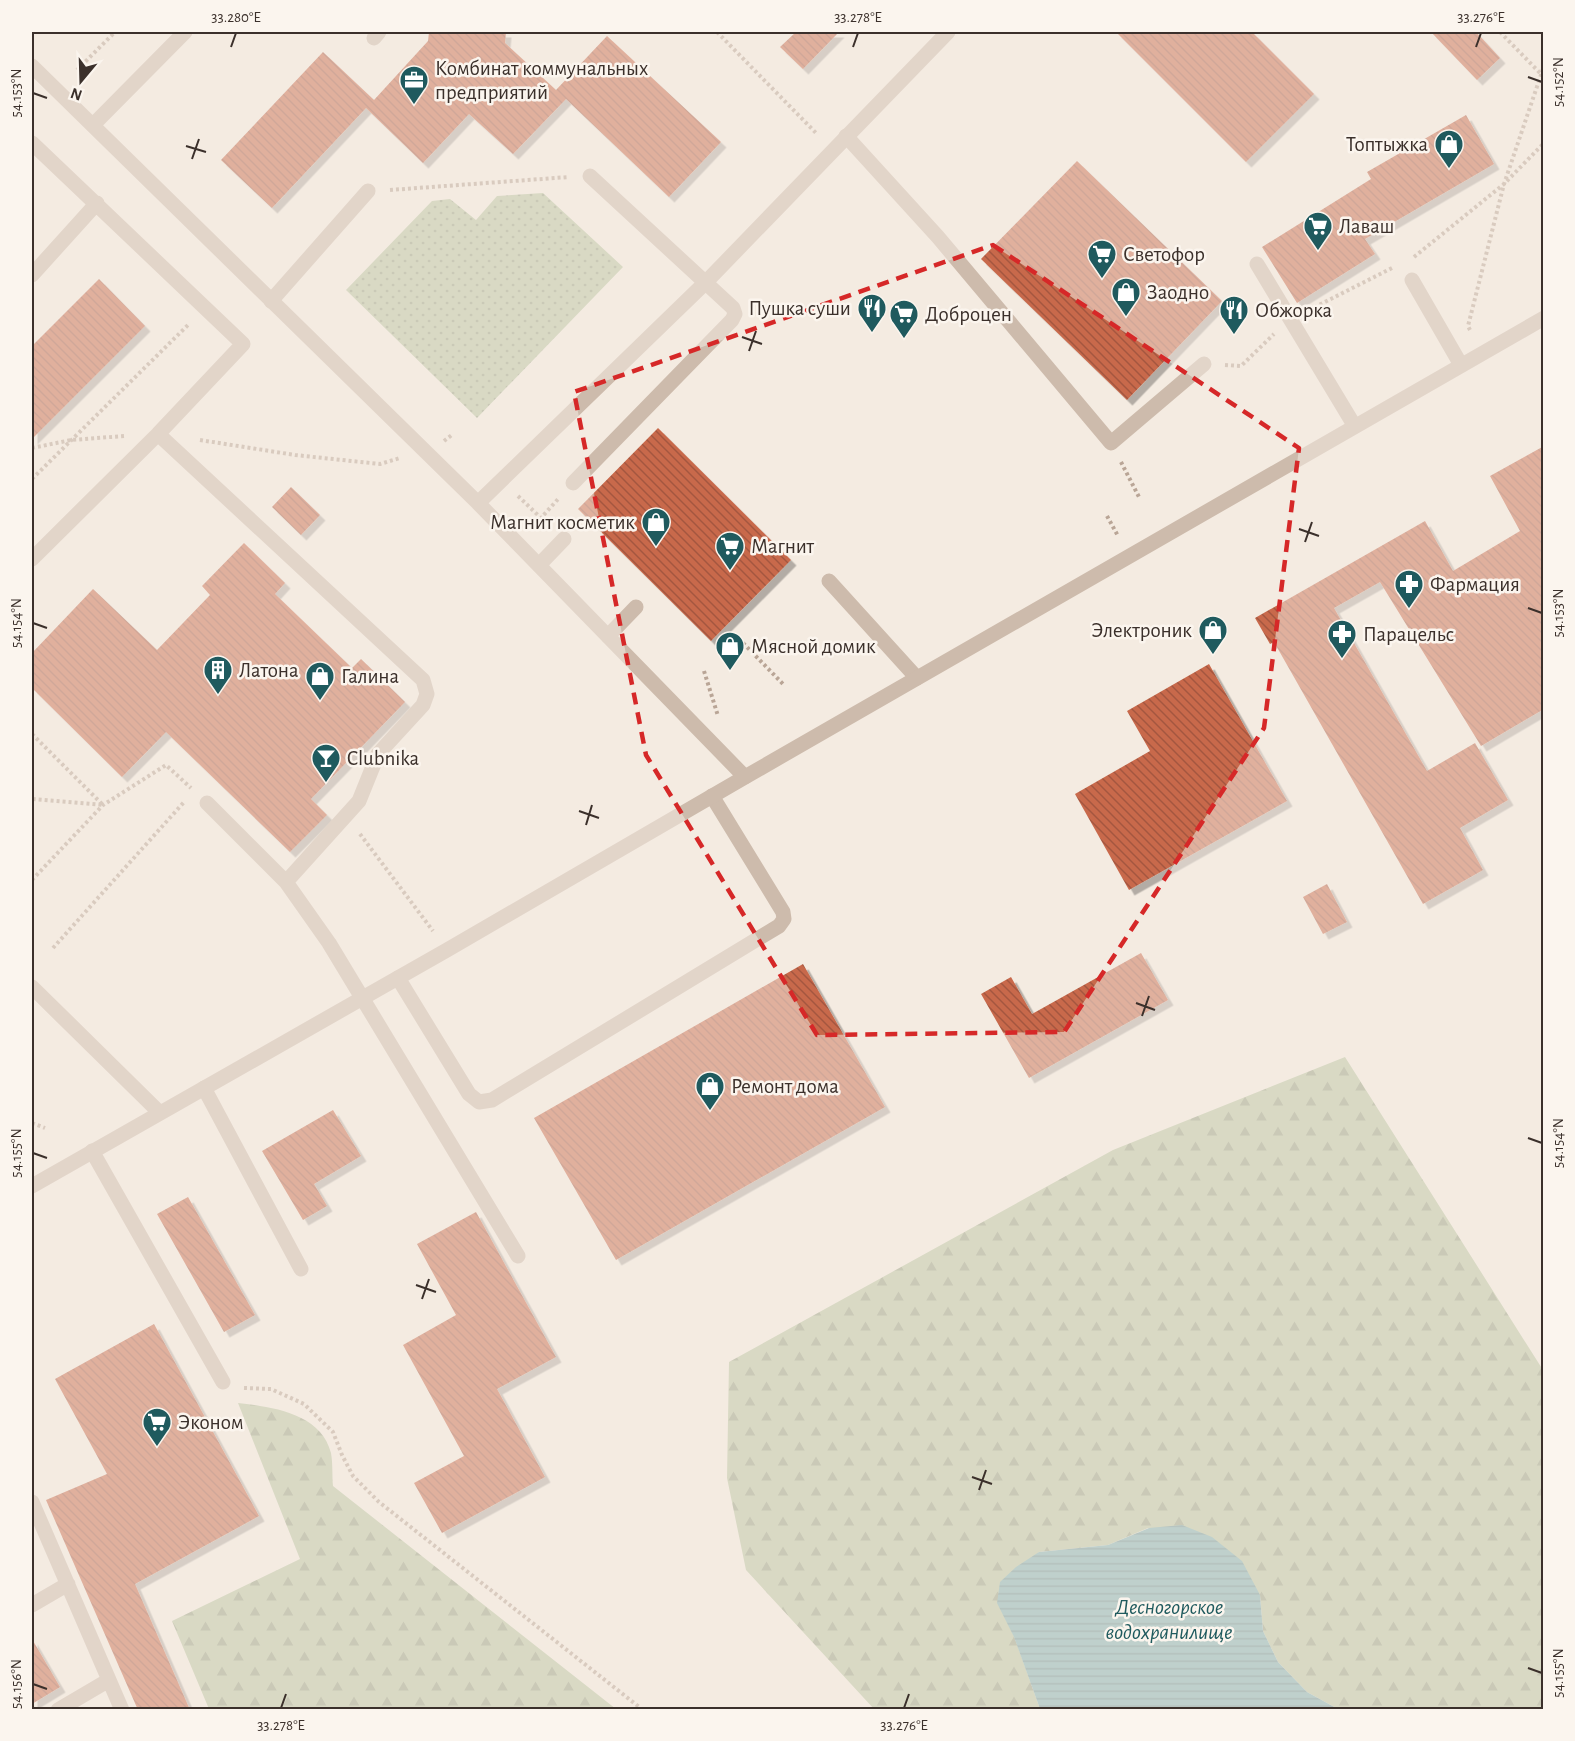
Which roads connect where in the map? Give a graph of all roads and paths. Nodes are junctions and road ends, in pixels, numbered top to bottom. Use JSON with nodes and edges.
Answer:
{"nodes":[{"id":1,"x":115,"y":32,"type":"edge"},
{"id":2,"x":185,"y":32,"type":"edge"},
{"id":3,"x":717,"y":32,"type":"edge"},
{"id":4,"x":948,"y":32,"type":"edge"},
{"id":5,"x":1500,"y":32,"type":"edge"},
{"id":6,"x":32,"y":66,"type":"edge"},
{"id":7,"x":1544,"y":66,"type":"edge"},
{"id":8,"x":77,"y":70,"type":"dead end"},
{"id":9,"x":1542,"y":73,"type":"edge"},
{"id":10,"x":93,"y":125,"type":"junction"},
{"id":11,"x":816,"y":133,"type":"dead end"},
{"id":12,"x":846,"y":136,"type":"junction"},
{"id":13,"x":32,"y":142,"type":"edge"},
{"id":14,"x":1544,"y":143,"type":"edge"},
{"id":15,"x":590,"y":176,"type":"joint"},
{"id":16,"x":1504,"y":184,"type":"junction"},
{"id":17,"x":368,"y":191,"type":"joint"},
{"id":18,"x":97,"y":203,"type":"junction"},
{"id":19,"x":1410,"y":259,"type":"dead end"},
{"id":20,"x":1402,"y":263,"type":"dead end"},
{"id":21,"x":1257,"y":264,"type":"dead end"},
{"id":22,"x":32,"y":275,"type":"edge"},
{"id":23,"x":1412,"y":280,"type":"dead end"},
{"id":24,"x":706,"y":282,"type":"junction"},
{"id":25,"x":271,"y":301,"type":"junction"},
{"id":26,"x":206,"y":307,"type":"junction"},
{"id":27,"x":1544,"y":318,"type":"edge"},
{"id":28,"x":1290,"y":319,"type":"junction"},
{"id":29,"x":1471,"y":334,"type":"dead end"},
{"id":30,"x":1204,"y":364,"type":"joint"},
{"id":31,"x":1461,"y":364,"type":"junction"},
{"id":32,"x":1354,"y":425,"type":"junction"},
{"id":33,"x":158,"y":434,"type":"junction"},
{"id":34,"x":453,"y":434,"type":"dead end"},
{"id":35,"x":443,"y":441,"type":"dead end"},
{"id":36,"x":1111,"y":443,"type":"junction"},
{"id":37,"x":403,"y":457,"type":"dead end"},
{"id":38,"x":380,"y":464,"type":"dead end"},
{"id":39,"x":32,"y":479,"type":"edge"},
{"id":40,"x":573,"y":483,"type":"dead end"},
{"id":41,"x":518,"y":495,"type":"dead end"},
{"id":42,"x":1140,"y":499,"type":"dead end"},
{"id":43,"x":478,"y":503,"type":"junction"},
{"id":44,"x":1107,"y":516,"type":"dead end"},
{"id":45,"x":542,"y":518,"type":"dead end"},
{"id":46,"x":1118,"y":536,"type":"dead end"},
{"id":47,"x":564,"y":539,"type":"dead end"},
{"id":48,"x":32,"y":559,"type":"edge"},
{"id":49,"x":539,"y":565,"type":"junction"},
{"id":50,"x":830,"y":581,"type":"dead end"},
{"id":51,"x":636,"y":607,"type":"dead end"},
{"id":52,"x":608,"y":636,"type":"junction"},
{"id":53,"x":743,"y":643,"type":"dead end"},
{"id":54,"x":704,"y":671,"type":"dead end"},
{"id":55,"x":916,"y":678,"type":"junction"},
{"id":56,"x":784,"y":685,"type":"dead end"},
{"id":57,"x":719,"y":719,"type":"dead end"},
{"id":58,"x":32,"y":734,"type":"edge"},
{"id":59,"x":745,"y":777,"type":"junction"},
{"id":60,"x":194,"y":791,"type":"junction"},
{"id":61,"x":712,"y":795,"type":"junction"},
{"id":62,"x":32,"y":799,"type":"edge"},
{"id":63,"x":207,"y":802,"type":"joint"},
{"id":64,"x":103,"y":805,"type":"junction"},
{"id":65,"x":346,"y":816,"type":"junction"},
{"id":66,"x":32,"y":880,"type":"edge"},
{"id":67,"x":286,"y":882,"type":"junction"},
{"id":68,"x":433,"y":931,"type":"dead end"},
{"id":69,"x":54,"y":948,"type":"dead end"},
{"id":70,"x":398,"y":978,"type":"junction"},
{"id":71,"x":32,"y":987,"type":"edge"},
{"id":72,"x":363,"y":998,"type":"junction"},
{"id":73,"x":204,"y":1088,"type":"junction"},
{"id":74,"x":160,"y":1113,"type":"junction"},
{"id":75,"x":32,"y":1123,"type":"edge"},
{"id":76,"x":45,"y":1128,"type":"dead end"},
{"id":77,"x":92,"y":1151,"type":"junction"},
{"id":78,"x":32,"y":1186,"type":"edge"},
{"id":79,"x":518,"y":1256,"type":"dead end"},
{"id":80,"x":301,"y":1269,"type":"dead end"},
{"id":81,"x":223,"y":1382,"type":"joint"},
{"id":82,"x":32,"y":1502,"type":"edge"},
{"id":83,"x":68,"y":1584,"type":"junction"},
{"id":84,"x":32,"y":1605,"type":"edge"},
{"id":85,"x":109,"y":1680,"type":"junction"},
{"id":86,"x":58,"y":1710,"type":"edge"},
{"id":87,"x":122,"y":1710,"type":"edge"},
{"id":88,"x":644,"y":1710,"type":"edge"}],
"edges":[{"from":1,"to":8,"type":"path"},
{"from":2,"to":10,"type":"street"},
{"from":3,"to":11,"type":"path"},
{"from":4,"to":12,"type":"street"},
{"from":5,"to":9,"type":"path"},
{"from":6,"to":10,"type":"street"},
{"from":7,"to":9,"type":"path"},
{"from":9,"to":16,"type":"path"},
{"from":10,"to":25,"type":"street"},
{"from":12,"to":24,"type":"street"},
{"from":12,"to":36,"type":"street"},
{"from":13,"to":18,"type":"street"},
{"from":14,"to":16,"type":"path"},
{"from":15,"to":17,"type":"path"},
{"from":15,"to":24,"type":"street"},
{"from":16,"to":19,"type":"path"},
{"from":16,"to":29,"type":"path"},
{"from":17,"to":25,"type":"street"},
{"from":18,"to":22,"type":"street"},
{"from":18,"to":26,"type":"street"},
{"from":20,"to":28,"type":"path"},
{"from":21,"to":28,"type":"street"},
{"from":23,"to":31,"type":"street"},
{"from":24,"to":40,"type":"street"},
{"from":24,"to":43,"type":"street"},
{"from":25,"to":43,"type":"street"},
{"from":26,"to":33,"type":"street"},
{"from":26,"to":39,"type":"path"},
{"from":27,"to":31,"type":"street"},
{"from":28,"to":30,"type":"path"},
{"from":28,"to":32,"type":"street"},
{"from":30,"to":36,"type":"street"},
{"from":31,"to":32,"type":"street"},
{"from":32,"to":55,"type":"street"},
{"from":33,"to":48,"type":"street"},
{"from":33,"to":65,"type":"street"},
{"from":34,"to":35,"type":"path"},
{"from":36,"to":42,"type":"path"},
{"from":37,"to":38,"type":"path"},
{"from":41,"to":45,"type":"path"},
{"from":43,"to":49,"type":"street"},
{"from":44,"to":46,"type":"path"},
{"from":47,"to":49,"type":"street"},
{"from":49,"to":52,"type":"street"},
{"from":50,"to":55,"type":"street"},
{"from":51,"to":52,"type":"street"},
{"from":52,"to":59,"type":"street"},
{"from":53,"to":56,"type":"path"},
{"from":54,"to":57,"type":"path"},
{"from":55,"to":59,"type":"street"},
{"from":58,"to":64,"type":"path"},
{"from":59,"to":61,"type":"street"},
{"from":60,"to":63,"type":"path"},
{"from":60,"to":64,"type":"path"},
{"from":60,"to":69,"type":"path"},
{"from":61,"to":70,"type":"street"},
{"from":61,"to":70,"type":"street"},
{"from":62,"to":64,"type":"path"},
{"from":63,"to":67,"type":"street"},
{"from":64,"to":66,"type":"path"},
{"from":65,"to":67,"type":"street"},
{"from":65,"to":68,"type":"path"},
{"from":67,"to":72,"type":"street"},
{"from":70,"to":72,"type":"street"},
{"from":71,"to":74,"type":"street"},
{"from":72,"to":73,"type":"street"},
{"from":72,"to":79,"type":"street"},
{"from":73,"to":74,"type":"street"},
{"from":73,"to":80,"type":"street"},
{"from":74,"to":77,"type":"street"},
{"from":75,"to":76,"type":"path"},
{"from":77,"to":78,"type":"street"},
{"from":77,"to":81,"type":"street"},
{"from":81,"to":88,"type":"path"},
{"from":82,"to":83,"type":"street"},
{"from":83,"to":84,"type":"street"},
{"from":83,"to":85,"type":"street"},
{"from":85,"to":86,"type":"street"},
{"from":85,"to":87,"type":"street"}]}
